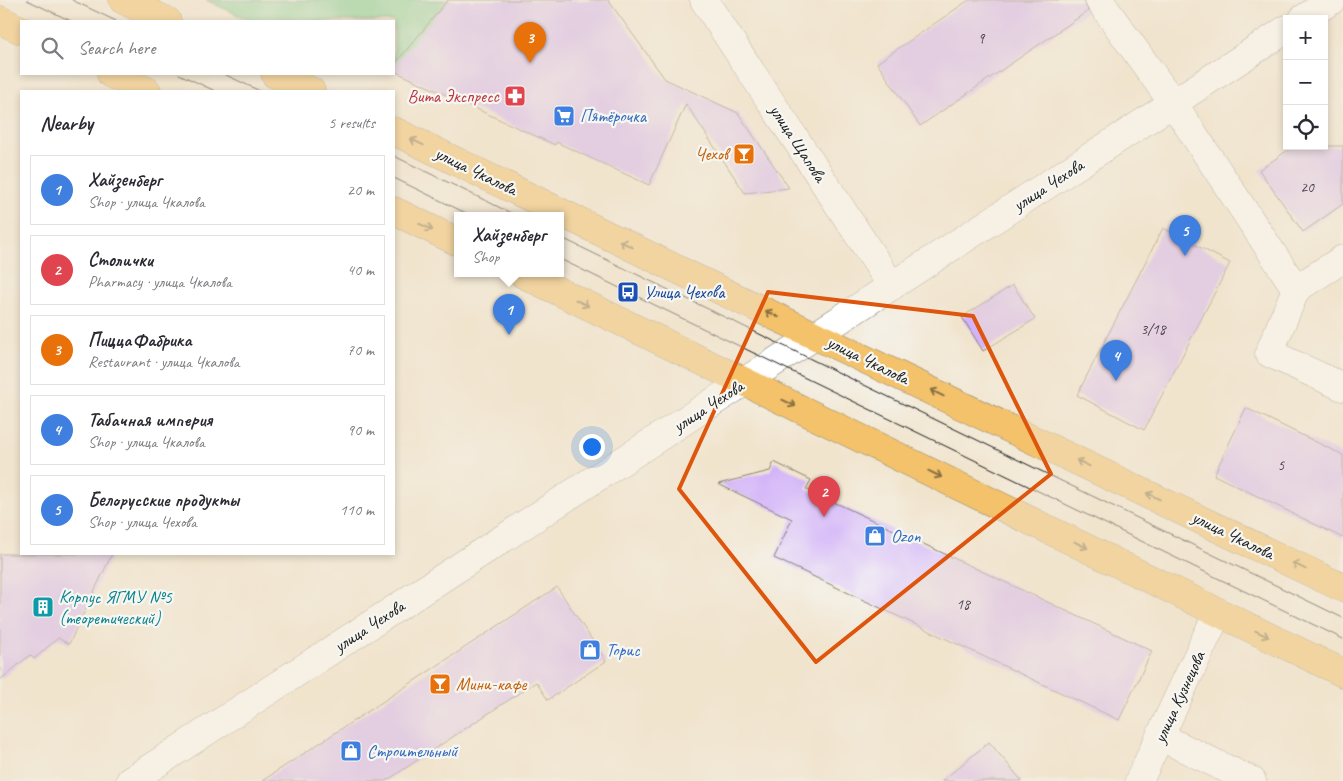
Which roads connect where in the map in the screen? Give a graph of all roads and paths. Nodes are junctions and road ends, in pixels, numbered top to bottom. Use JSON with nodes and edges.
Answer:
{"nodes":[{"id":1,"x":123,"y":0,"type":"edge"},
{"id":2,"x":704,"y":0,"type":"edge"},
{"id":3,"x":1099,"y":0,"type":"edge"},
{"id":4,"x":1332,"y":0,"type":"edge"},
{"id":5,"x":1309,"y":15,"type":"edge"},
{"id":6,"x":0,"y":20,"type":"edge"},
{"id":7,"x":165,"y":20,"type":"edge"},
{"id":8,"x":20,"y":30,"type":"edge"},
{"id":9,"x":1283,"y":32,"type":"edge"},
{"id":10,"x":113,"y":75,"type":"edge"},
{"id":11,"x":277,"y":75,"type":"edge"},
{"id":12,"x":145,"y":90,"type":"edge"},
{"id":13,"x":309,"y":90,"type":"edge"},
{"id":14,"x":1173,"y":103,"type":"junction"},
{"id":15,"x":395,"y":131,"type":"edge"},
{"id":16,"x":395,"y":211,"type":"edge"},
{"id":17,"x":562,"y":212,"type":"edge"},
{"id":18,"x":564,"y":213,"type":"edge"},
{"id":19,"x":454,"y":240,"type":"edge"},
{"id":20,"x":1343,"y":259,"type":"edge"},
{"id":21,"x":529,"y":277,"type":"edge"},
{"id":22,"x":892,"y":286,"type":"junction"},
{"id":23,"x":1296,"y":289,"type":"junction"},
{"id":24,"x":816,"y":335,"type":"junction"},
{"id":25,"x":745,"y":382,"type":"junction"},
{"id":26,"x":1343,"y":387,"type":"edge"},
{"id":27,"x":1343,"y":588,"type":"edge"},
{"id":28,"x":1218,"y":612,"type":"junction"},
{"id":29,"x":1343,"y":673,"type":"edge"},
{"id":30,"x":1161,"y":737,"type":"junction"},
{"id":31,"x":130,"y":781,"type":"edge"},
{"id":32,"x":1139,"y":781,"type":"edge"},
{"id":33,"x":1252,"y":781,"type":"edge"}],
"edges":[{"from":1,"to":7,"type":"main road"},
{"from":2,"to":22,"type":"street","name":"улица Щапова"},
{"from":3,"to":14,"type":"street"},
{"from":4,"to":5,"type":"street"},
{"from":6,"to":8,"type":"main road"},
{"from":9,"to":14,"type":"street","name":"улица Чехова"},
{"from":10,"to":12,"type":"main road"},
{"from":11,"to":13,"type":"main road"},
{"from":14,"to":22,"type":"street","name":"улица Чехова"},
{"from":14,"to":23,"type":"street"},
{"from":17,"to":15,"type":"main road","name":"улица Чкалова","one_way":true},
{"from":16,"to":19,"type":"main road","one_way":true},
{"from":24,"to":18,"type":"main road","name":"улица Чкалова","one_way":true},
{"from":20,"to":23,"type":"street"},
{"from":21,"to":25,"type":"main road","one_way":true},
{"from":22,"to":24,"type":"street","name":"улица Чехова"},
{"from":23,"to":26,"type":"street"},
{"from":24,"to":25,"type":"street","name":"улица Чехова"},
{"from":27,"to":24,"type":"main road","name":"улица Чкалова","one_way":true},
{"from":25,"to":28,"type":"main road","one_way":true},
{"from":25,"to":31,"type":"street","name":"улица Чехова"},
{"from":28,"to":29,"type":"main road","one_way":true},
{"from":28,"to":30,"type":"street","name":"улица Кузнецова"},
{"from":30,"to":32,"type":"street","name":"улица Кузнецова"},
{"from":30,"to":33,"type":"street"}]}
